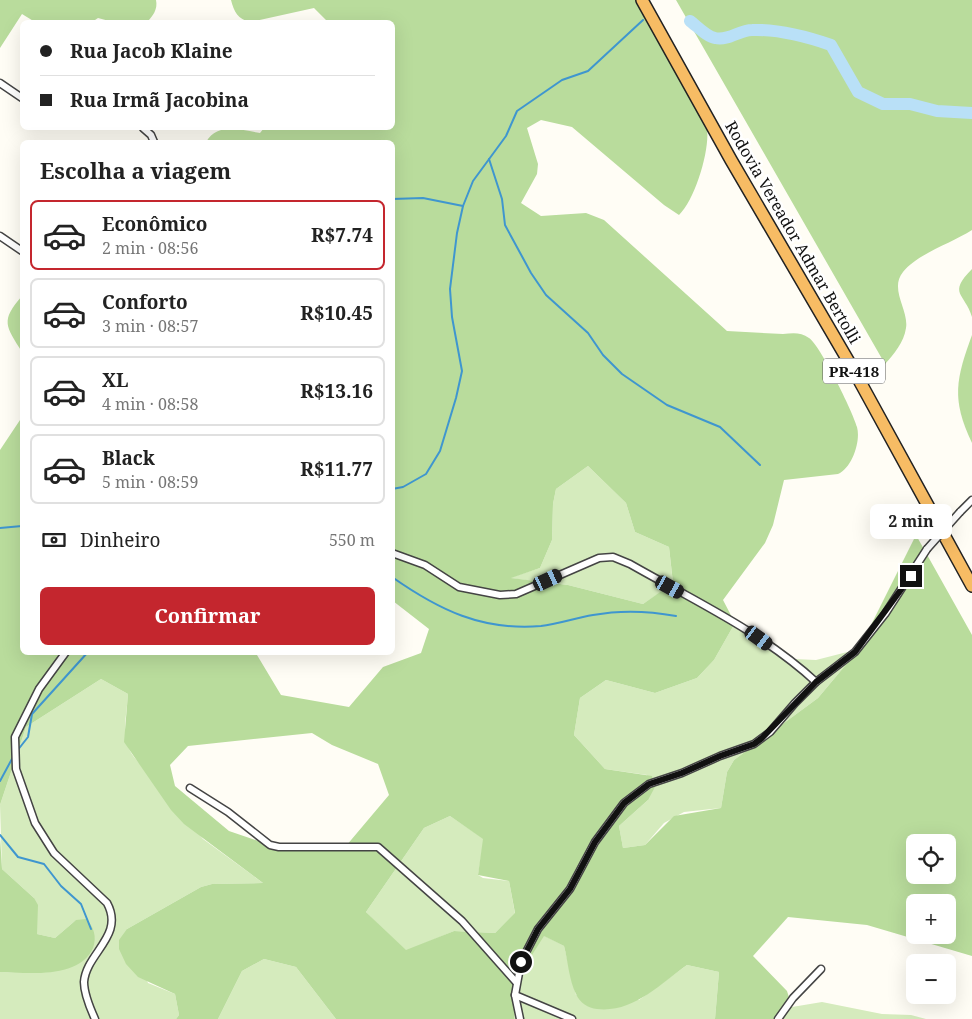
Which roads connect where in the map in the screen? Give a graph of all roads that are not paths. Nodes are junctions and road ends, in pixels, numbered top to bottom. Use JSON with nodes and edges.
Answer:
{"nodes":[{"id":1,"x":642,"y":0,"type":"edge"},
{"id":2,"x":0,"y":83,"type":"edge"},
{"id":3,"x":20,"y":97,"type":"edge"},
{"id":4,"x":145,"y":130,"type":"edge"},
{"id":5,"x":153,"y":140,"type":"edge"},
{"id":6,"x":0,"y":236,"type":"edge"},
{"id":7,"x":20,"y":250,"type":"edge"},
{"id":8,"x":972,"y":500,"type":"edge"},
{"id":9,"x":395,"y":554,"type":"edge"},
{"id":10,"x":972,"y":586,"type":"edge"},
{"id":11,"x":64,"y":655,"type":"edge"},
{"id":12,"x":816,"y":682,"type":"junction"},
{"id":13,"x":190,"y":788,"type":"dead end"},
{"id":14,"x":821,"y":969,"type":"dead end"},
{"id":15,"x":516,"y":982,"type":"junction"},
{"id":16,"x":515,"y":995,"type":"junction"},
{"id":17,"x":95,"y":1019,"type":"edge"},
{"id":18,"x":520,"y":1019,"type":"edge"},
{"id":19,"x":572,"y":1019,"type":"edge"},
{"id":20,"x":778,"y":1019,"type":"edge"}],
"edges":[{"from":1,"to":10,"type":"highway","name":"Rodovia Vereador Admar Bertolli","number":"PR-418"},
{"from":2,"to":3,"type":"street"},
{"from":4,"to":5,"type":"street"},
{"from":6,"to":7,"type":"street"},
{"from":8,"to":12,"type":"street","bridge":true},
{"from":9,"to":12,"type":"street"},
{"from":11,"to":17,"type":"street"},
{"from":12,"to":15,"type":"street"},
{"from":13,"to":15,"type":"street"},
{"from":14,"to":20,"type":"street"},
{"from":15,"to":16,"type":"street"},
{"from":16,"to":18,"type":"street"},
{"from":16,"to":19,"type":"street"}]}
